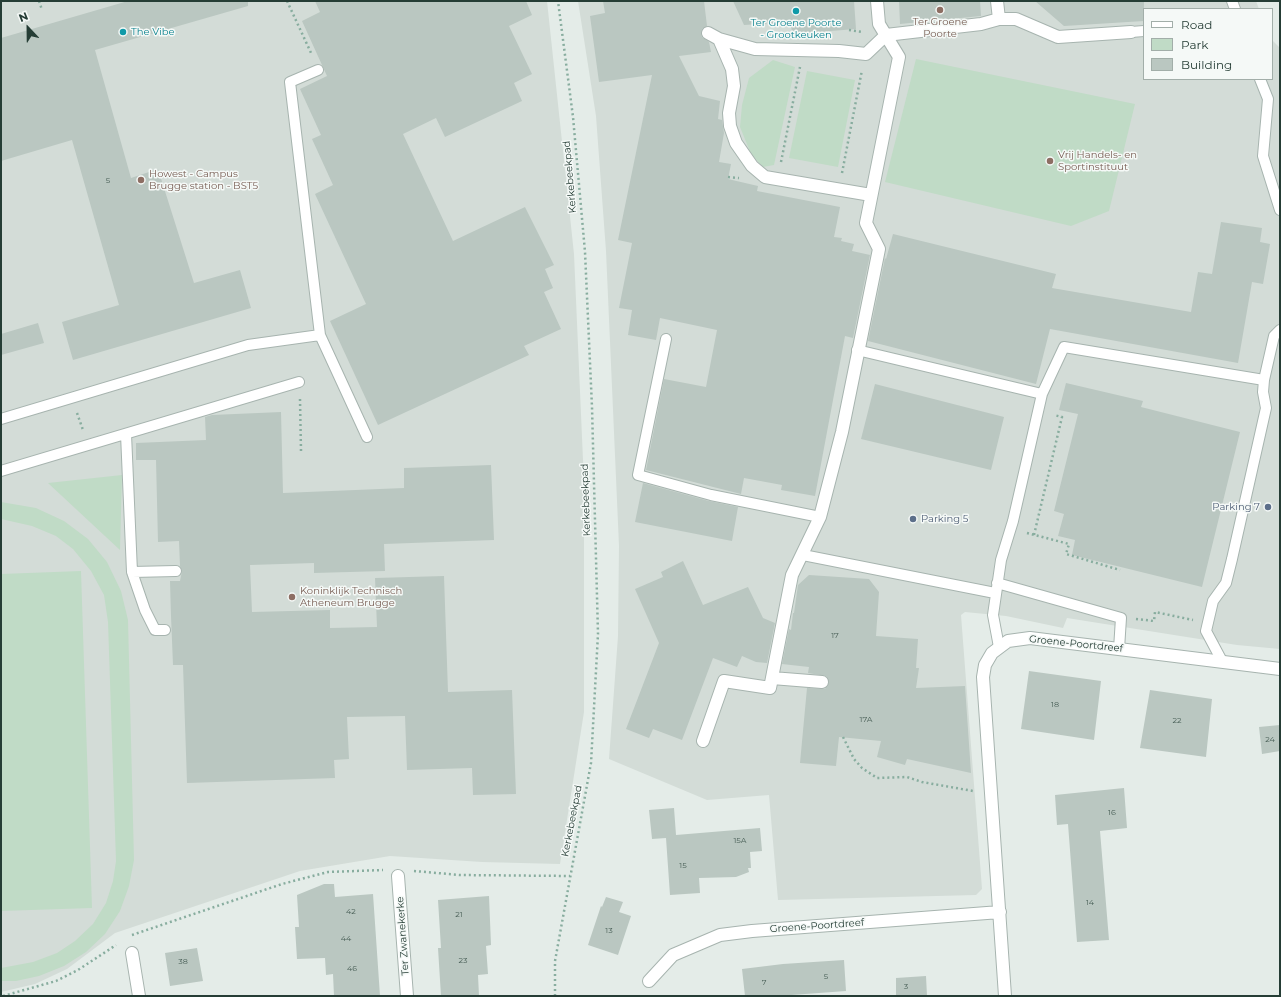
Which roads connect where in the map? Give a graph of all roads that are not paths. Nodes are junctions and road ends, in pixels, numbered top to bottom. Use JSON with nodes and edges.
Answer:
{"nodes":[{"id":1,"x":877,"y":1,"type":"edge"},
{"id":2,"x":997,"y":1,"type":"edge"},
{"id":3,"x":999,"y":19,"type":"junction"},
{"id":4,"x":1143,"y":31,"type":"edge"},
{"id":5,"x":1131,"y":32,"type":"joint"},
{"id":6,"x":708,"y":33,"type":"dead end"},
{"id":7,"x":886,"y":35,"type":"junction"},
{"id":8,"x":719,"y":39,"type":"junction"},
{"id":9,"x":318,"y":70,"type":"road end"},
{"id":10,"x":1260,"y":80,"type":"edge"},
{"id":11,"x":871,"y":195,"type":"junction"},
{"id":12,"x":1280,"y":210,"type":"edge"},
{"id":13,"x":1280,"y":330,"type":"edge"},
{"id":14,"x":320,"y":335,"type":"junction"},
{"id":15,"x":666,"y":339,"type":"dead end"},
{"id":16,"x":858,"y":350,"type":"junction"},
{"id":17,"x":1264,"y":380,"type":"junction"},
{"id":18,"x":299,"y":382,"type":"road end"},
{"id":19,"x":1042,"y":394,"type":"junction"},
{"id":20,"x":1,"y":419,"type":"edge"},
{"id":21,"x":126,"y":434,"type":"junction"},
{"id":22,"x":367,"y":437,"type":"dead end"},
{"id":23,"x":1,"y":471,"type":"edge"},
{"id":24,"x":820,"y":517,"type":"junction"},
{"id":25,"x":803,"y":555,"type":"junction"},
{"id":26,"x":176,"y":570,"type":"dead end"},
{"id":27,"x":132,"y":572,"type":"junction"},
{"id":28,"x":997,"y":583,"type":"junction"},
{"id":29,"x":995,"y":594,"type":"junction"},
{"id":30,"x":165,"y":630,"type":"dead end"},
{"id":31,"x":999,"y":647,"type":"junction"},
{"id":32,"x":1119,"y":649,"type":"junction"},
{"id":33,"x":1222,"y":661,"type":"junction"},
{"id":34,"x":1280,"y":669,"type":"edge"},
{"id":35,"x":772,"y":678,"type":"junction"},
{"id":36,"x":822,"y":682,"type":"dead end"},
{"id":37,"x":703,"y":741,"type":"dead end"},
{"id":38,"x":399,"y":872,"type":"road end"},
{"id":39,"x":1000,"y":912,"type":"junction"},
{"id":40,"x":132,"y":953,"type":"dead end"},
{"id":41,"x":649,"y":981,"type":"dead end"},
{"id":42,"x":140,"y":996,"type":"edge"},
{"id":43,"x":407,"y":996,"type":"edge"},
{"id":44,"x":1006,"y":996,"type":"edge"}],
"edges":[{"from":1,"to":7,"type":"street"},
{"from":2,"to":3,"type":"street"},
{"from":3,"to":5,"type":"street"},
{"from":3,"to":7,"type":"street"},
{"from":4,"to":5,"type":"lane"},
{"from":6,"to":8,"type":"street"},
{"from":7,"to":8,"type":"street"},
{"from":7,"to":11,"type":"street"},
{"from":8,"to":11,"type":"street"},
{"from":9,"to":14,"type":"lane"},
{"from":10,"to":12,"type":"lane"},
{"from":11,"to":16,"type":"street"},
{"from":13,"to":17,"type":"lane"},
{"from":14,"to":20,"type":"lane"},
{"from":14,"to":22,"type":"lane"},
{"from":15,"to":24,"type":"lane"},
{"from":16,"to":19,"type":"lane"},
{"from":16,"to":24,"type":"street"},
{"from":17,"to":19,"type":"lane"},
{"from":17,"to":33,"type":"lane"},
{"from":18,"to":21,"type":"lane"},
{"from":19,"to":28,"type":"lane"},
{"from":21,"to":23,"type":"lane"},
{"from":21,"to":27,"type":"lane"},
{"from":24,"to":25,"type":"street"},
{"from":25,"to":29,"type":"lane"},
{"from":25,"to":35,"type":"street"},
{"from":26,"to":27,"type":"lane"},
{"from":27,"to":30,"type":"lane"},
{"from":28,"to":29,"type":"lane"},
{"from":28,"to":32,"type":"lane"},
{"from":29,"to":31,"type":"lane"},
{"from":31,"to":32,"type":"street","name":"Groene-Poortdreef"},
{"from":31,"to":39,"type":"street","name":"Groene-Poortdreef"},
{"from":32,"to":33,"type":"street","name":"Groene-Poortdreef"},
{"from":33,"to":34,"type":"street","name":"Groene-Poortdreef"},
{"from":35,"to":36,"type":"street"},
{"from":35,"to":37,"type":"street"},
{"from":38,"to":43,"type":"street","name":"Ter Zwanekerke"},
{"from":39,"to":41,"type":"street","name":"Groene-Poortdreef"},
{"from":39,"to":44,"type":"street","name":"Groene-Poortdreef"},
{"from":40,"to":42,"type":"street"}]}
